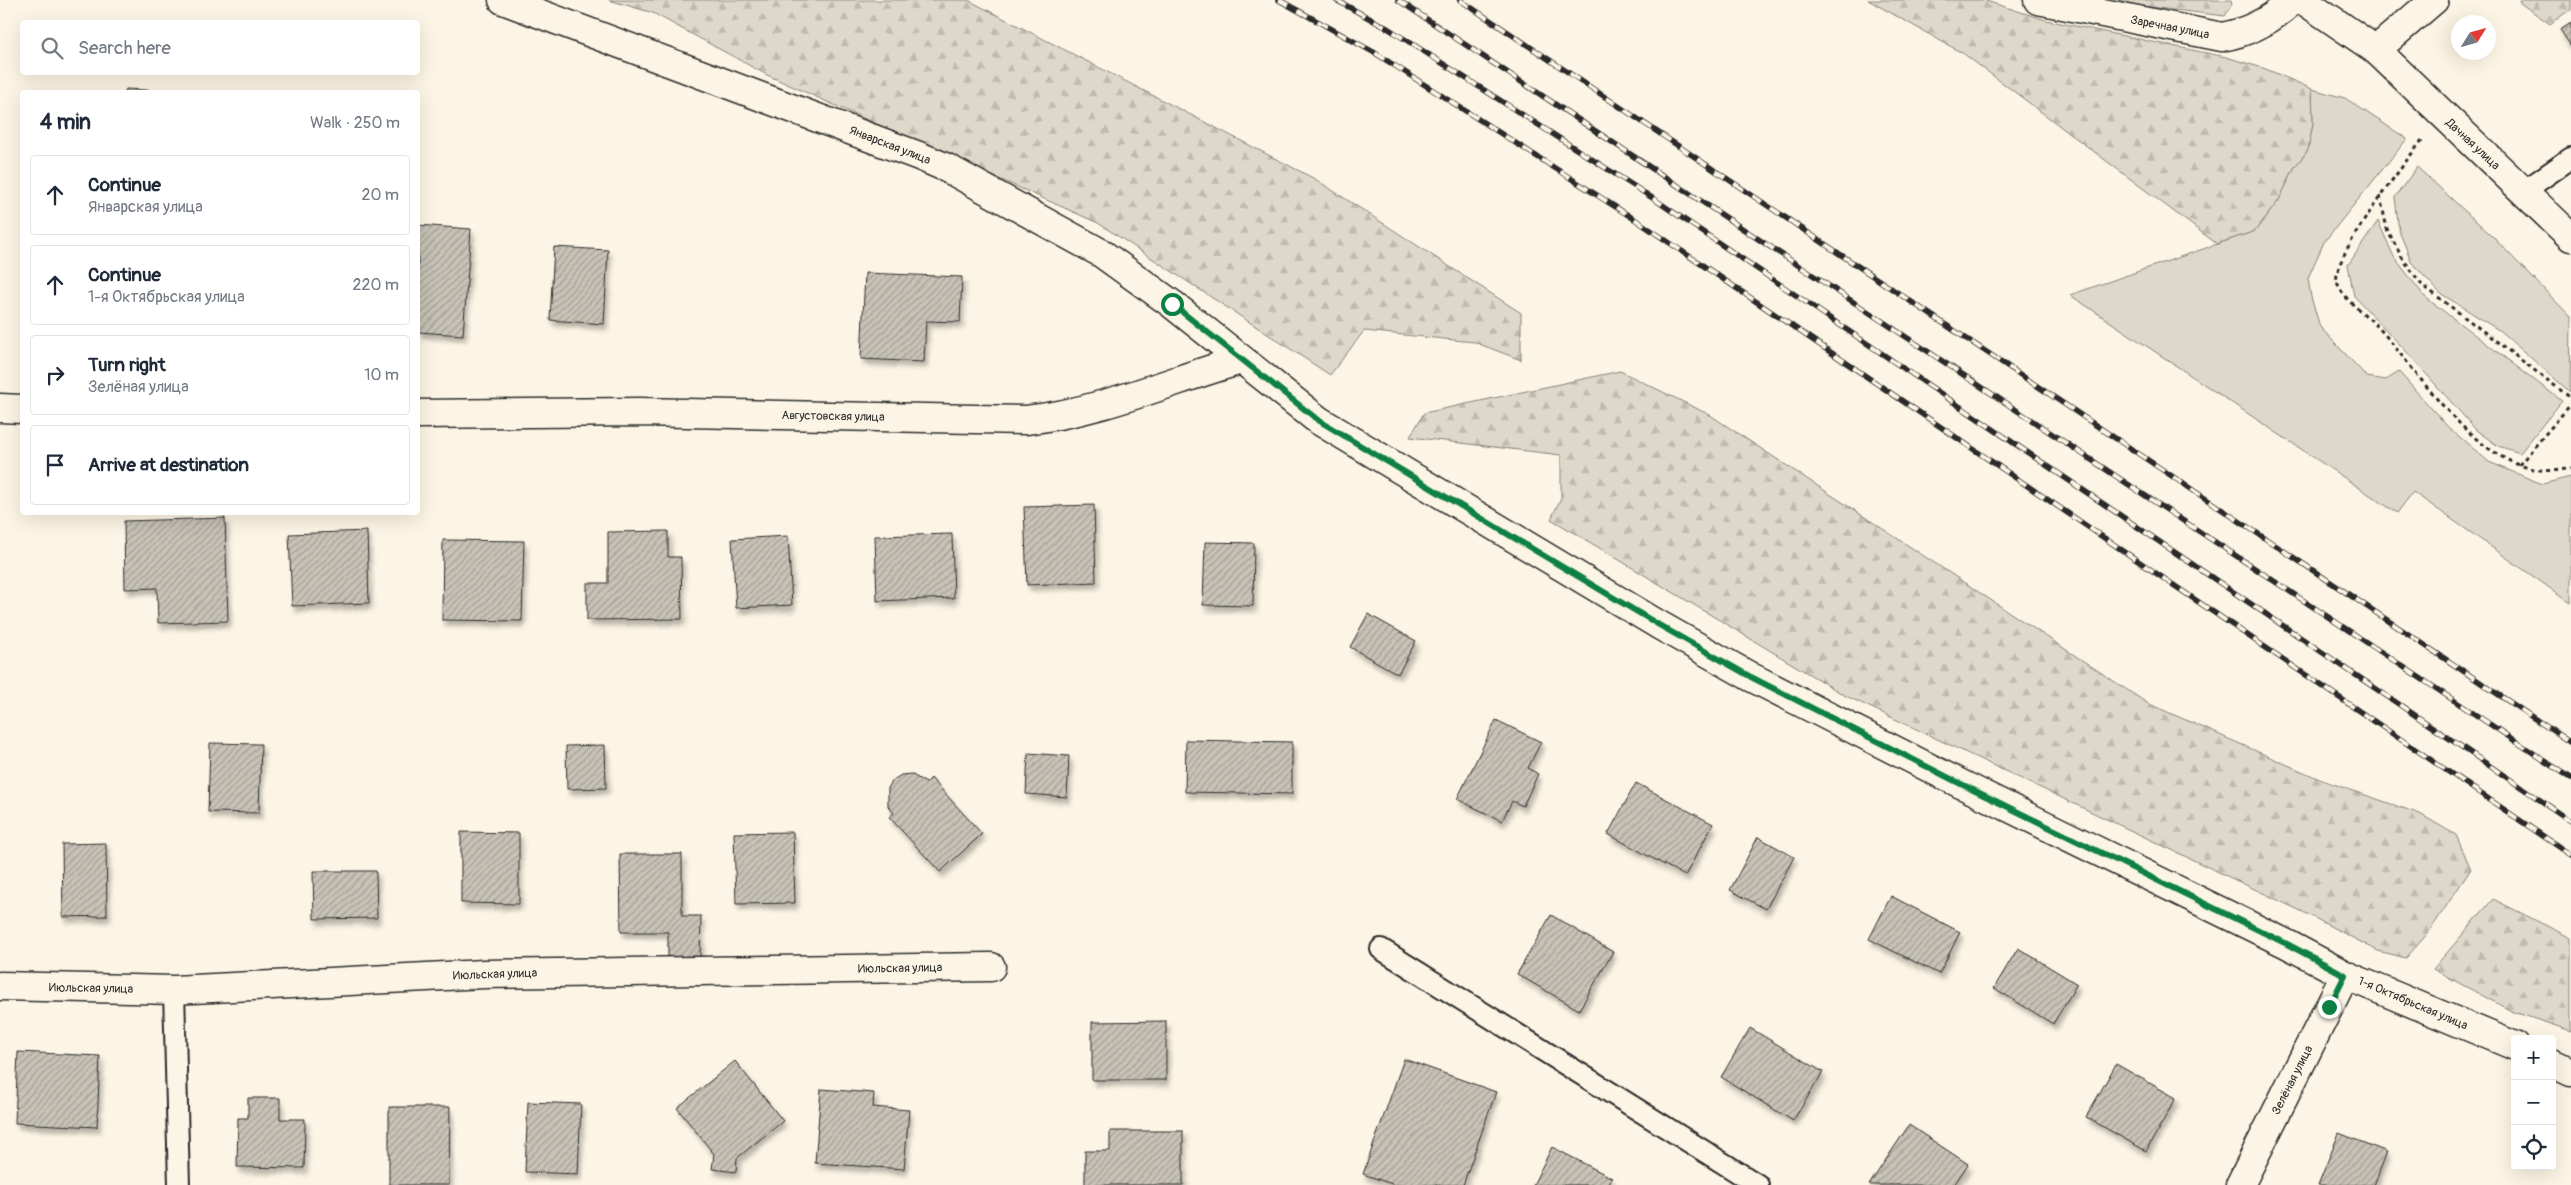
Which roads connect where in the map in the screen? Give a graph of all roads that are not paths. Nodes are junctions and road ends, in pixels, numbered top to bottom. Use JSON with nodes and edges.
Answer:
{"nodes":[{"id":1,"x":503,"y":0,"type":"edge"},
{"id":2,"x":2038,"y":0,"type":"edge"},
{"id":3,"x":2293,"y":0,"type":"edge"},
{"id":4,"x":2303,"y":0,"type":"edge"},
{"id":5,"x":2434,"y":0,"type":"edge"},
{"id":6,"x":2376,"y":50,"type":"junction"},
{"id":7,"x":2571,"y":158,"type":"edge"},
{"id":8,"x":2524,"y":191,"type":"junction"},
{"id":9,"x":2571,"y":237,"type":"edge"},
{"id":10,"x":1240,"y":360,"type":"junction"},
{"id":11,"x":0,"y":408,"type":"edge"},
{"id":12,"x":20,"y":409,"type":"edge"},
{"id":13,"x":420,"y":414,"type":"edge"},
{"id":14,"x":1382,"y":949,"type":"dead end"},
{"id":15,"x":991,"y":967,"type":"dead end"},
{"id":16,"x":2345,"y":975,"type":"junction"},
{"id":17,"x":0,"y":986,"type":"edge"},
{"id":18,"x":174,"y":990,"type":"junction"},
{"id":19,"x":2511,"y":1044,"type":"edge"},
{"id":20,"x":2556,"y":1065,"type":"edge"},
{"id":21,"x":2571,"y":1072,"type":"edge"},
{"id":22,"x":179,"y":1185,"type":"edge"},
{"id":23,"x":1758,"y":1185,"type":"edge"},
{"id":24,"x":2240,"y":1185,"type":"edge"}],
"edges":[{"from":1,"to":10,"type":"street","name":"Январская улица"},
{"from":2,"to":3,"type":"street","name":"Заречная улица"},
{"from":4,"to":6,"type":"street","name":"Дачная улица"},
{"from":5,"to":6,"type":"street"},
{"from":6,"to":8,"type":"street","name":"Дачная улица"},
{"from":7,"to":8,"type":"lane"},
{"from":8,"to":9,"type":"street","name":"Дачная улица"},
{"from":10,"to":13,"type":"street","name":"Августовская улица"},
{"from":10,"to":16,"type":"street","name":"1-я Октябрьская улица"},
{"from":11,"to":12,"type":"street"},
{"from":14,"to":23,"type":"lane"},
{"from":15,"to":18,"type":"street","name":"Июльская улица"},
{"from":16,"to":19,"type":"street","name":"1-я Октябрьская улица"},
{"from":16,"to":24,"type":"street","name":"Зелёная улица"},
{"from":17,"to":18,"type":"street","name":"Июльская улица"},
{"from":18,"to":22,"type":"lane"},
{"from":20,"to":21,"type":"street"}]}
